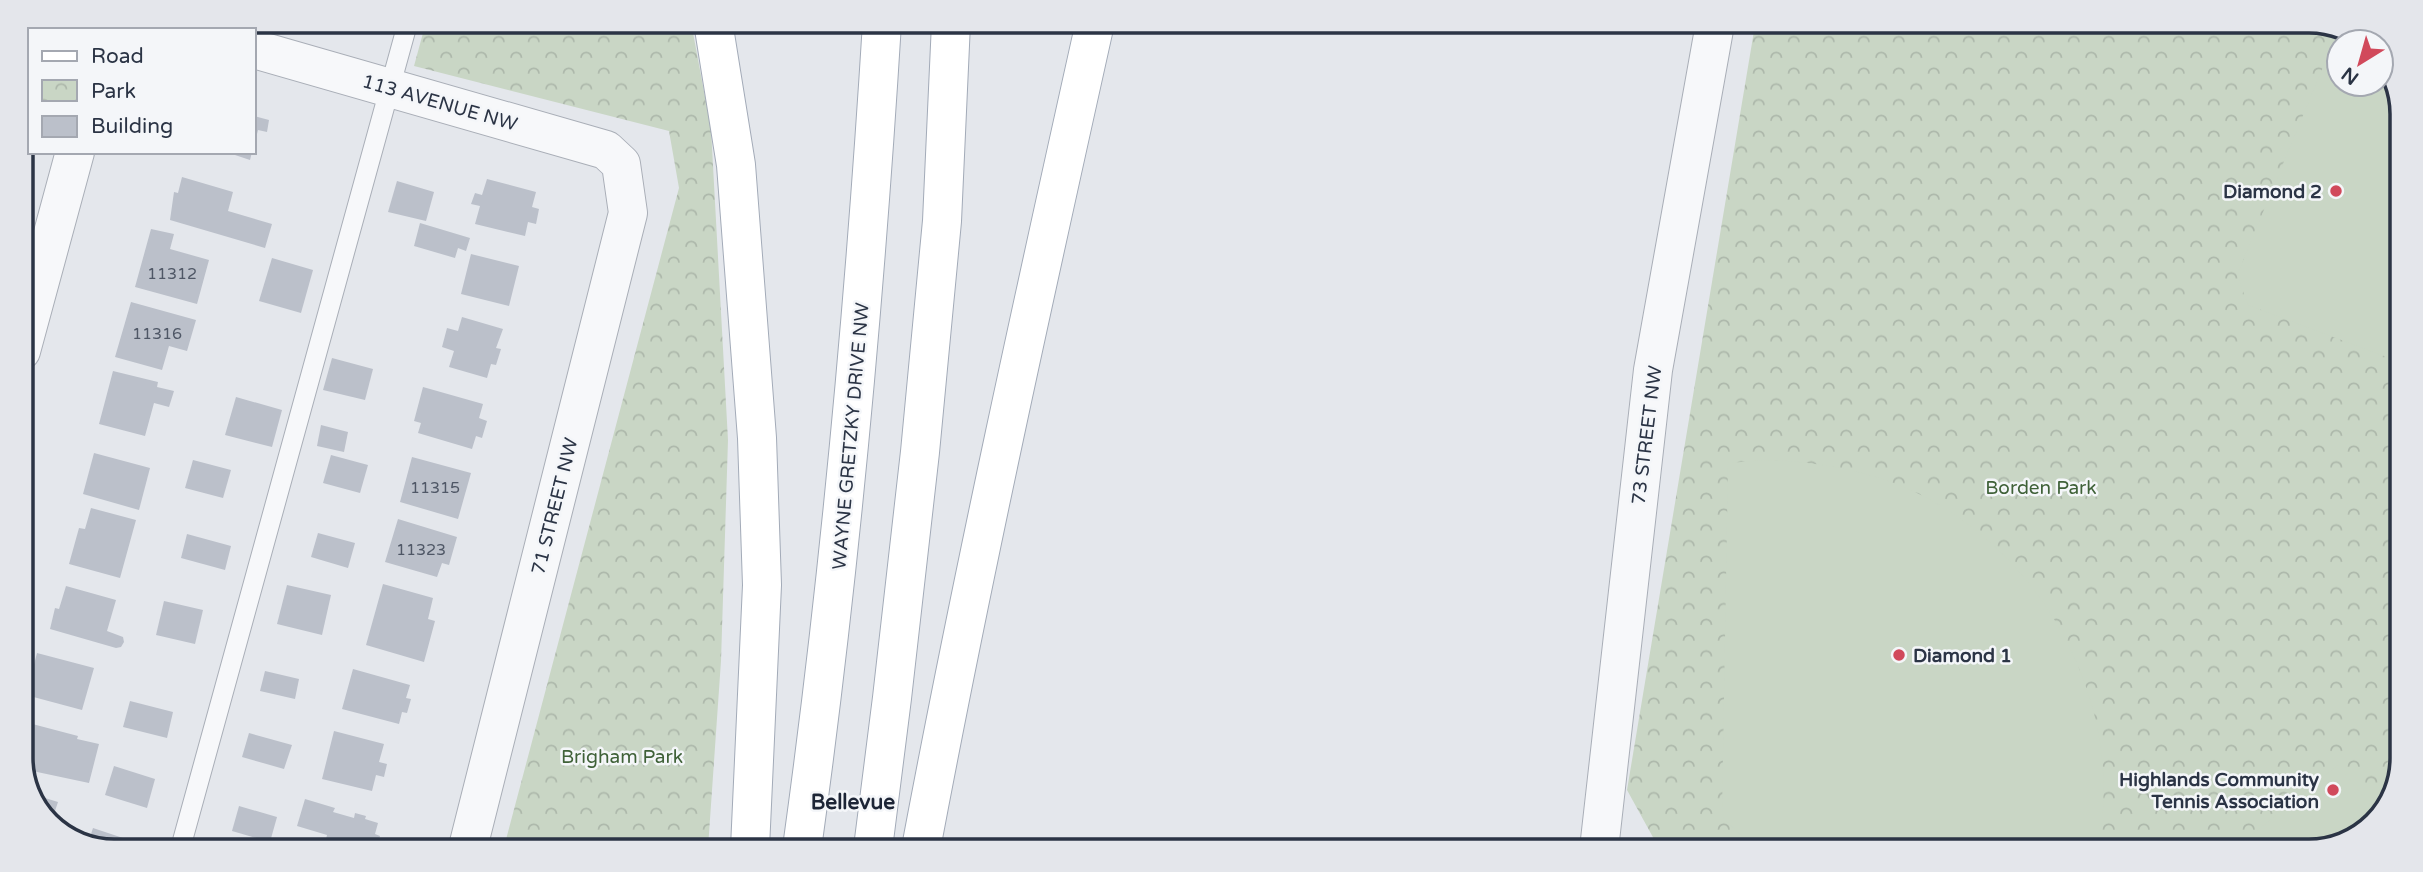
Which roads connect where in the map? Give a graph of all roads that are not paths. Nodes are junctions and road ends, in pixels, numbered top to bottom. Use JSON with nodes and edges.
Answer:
{"nodes":[{"id":1,"x":405,"y":33,"type":"edge"},
{"id":2,"x":715,"y":33,"type":"edge"},
{"id":3,"x":881,"y":33,"type":"edge"},
{"id":4,"x":950,"y":33,"type":"edge"},
{"id":5,"x":1093,"y":33,"type":"edge"},
{"id":6,"x":1713,"y":33,"type":"edge"},
{"id":7,"x":256,"y":50,"type":"edge"},
{"id":8,"x":391,"y":88,"type":"junction"},
{"id":9,"x":74,"y":154,"type":"edge"},
{"id":10,"x":621,"y":164,"type":"joint"},
{"id":11,"x":33,"y":307,"type":"edge"},
{"id":12,"x":183,"y":839,"type":"edge"},
{"id":13,"x":470,"y":839,"type":"edge"},
{"id":14,"x":750,"y":839,"type":"edge"},
{"id":15,"x":803,"y":839,"type":"edge"},
{"id":16,"x":874,"y":839,"type":"edge"},
{"id":17,"x":923,"y":839,"type":"edge"},
{"id":18,"x":1600,"y":839,"type":"edge"}],
"edges":[{"from":1,"to":8,"type":"lane"},
{"from":2,"to":14,"type":"main road"},
{"from":3,"to":15,"type":"main road","name":"WAYNE GRETZKY DRIVE NW"},
{"from":4,"to":16,"type":"main road"},
{"from":5,"to":17,"type":"main road"},
{"from":6,"to":18,"type":"street","name":"73 STREET NW"},
{"from":7,"to":8,"type":"street","name":"113 AVENUE NW"},
{"from":8,"to":10,"type":"street","name":"113 AVENUE NW"},
{"from":8,"to":12,"type":"lane"},
{"from":9,"to":11,"type":"street"},
{"from":10,"to":13,"type":"street","name":"71 STREET NW"}]}
